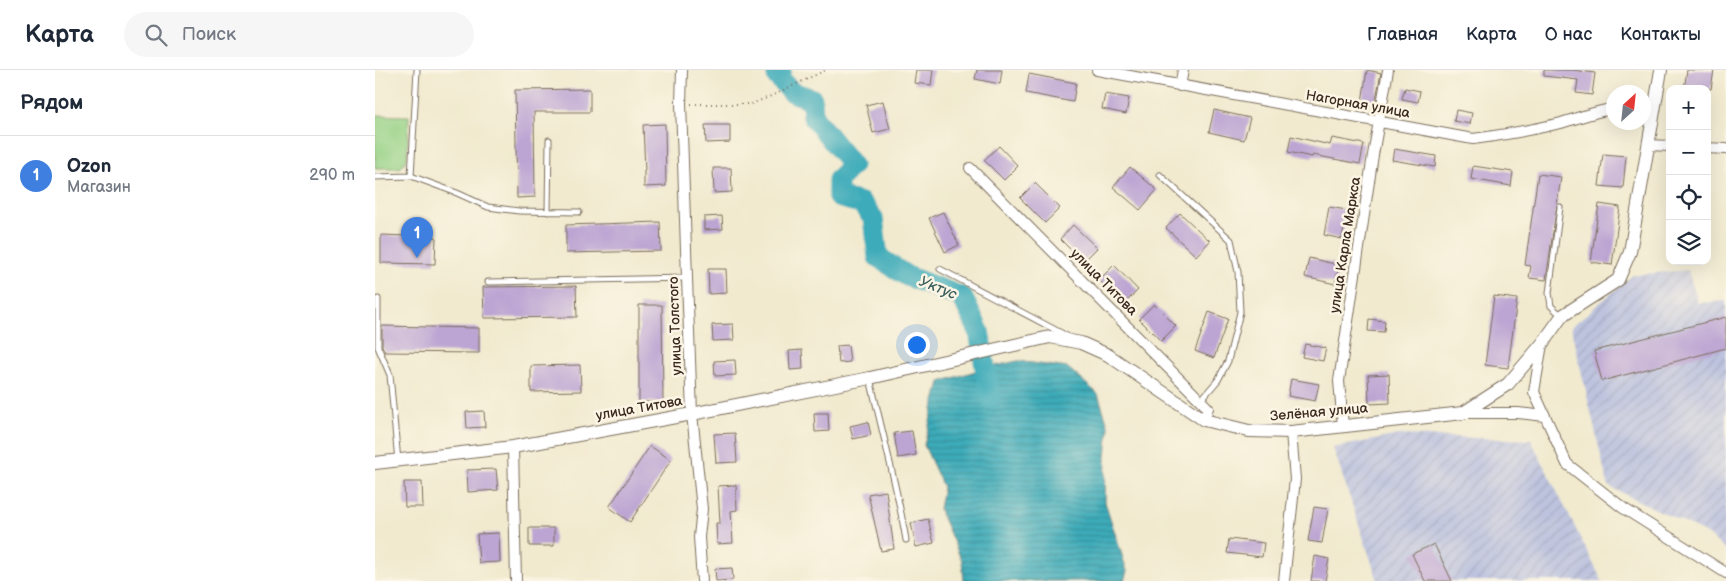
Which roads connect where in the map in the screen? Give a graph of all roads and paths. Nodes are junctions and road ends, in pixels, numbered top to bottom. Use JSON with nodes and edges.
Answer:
{"nodes":[{"id":1,"x":417,"y":70,"type":"edge"},
{"id":2,"x":682,"y":70,"type":"edge"},
{"id":3,"x":825,"y":70,"type":"edge"},
{"id":4,"x":1097,"y":70,"type":"edge"},
{"id":5,"x":1183,"y":70,"type":"edge"},
{"id":6,"x":1388,"y":70,"type":"edge"},
{"id":7,"x":1661,"y":70,"type":"edge"},
{"id":8,"x":1180,"y":86,"type":"junction"},
{"id":9,"x":1651,"y":99,"type":"edge"},
{"id":10,"x":681,"y":104,"type":"junction"},
{"id":11,"x":1606,"y":110,"type":"edge"},
{"id":12,"x":1378,"y":122,"type":"junction"},
{"id":13,"x":1649,"y":130,"type":"edge"},
{"id":14,"x":549,"y":140,"type":"dead end"},
{"id":15,"x":1649,"y":144,"type":"junction"},
{"id":16,"x":1666,"y":146,"type":"edge"},
{"id":17,"x":1711,"y":148,"type":"edge"},
{"id":18,"x":1726,"y":149,"type":"edge"},
{"id":19,"x":970,"y":168,"type":"dead end"},
{"id":20,"x":375,"y":176,"type":"edge"},
{"id":21,"x":411,"y":176,"type":"junction"},
{"id":22,"x":1160,"y":176,"type":"dead end"},
{"id":23,"x":1560,"y":207,"type":"dead end"},
{"id":24,"x":548,"y":212,"type":"junction"},
{"id":25,"x":579,"y":212,"type":"dead end"},
{"id":26,"x":941,"y":269,"type":"dead end"},
{"id":27,"x":687,"y":278,"type":"junction"},
{"id":28,"x":488,"y":282,"type":"dead end"},
{"id":29,"x":378,"y":299,"type":"dead end"},
{"id":30,"x":1562,"y":316,"type":"junction"},
{"id":31,"x":1050,"y":337,"type":"joint"},
{"id":32,"x":1081,"y":343,"type":"junction"},
{"id":33,"x":1542,"y":344,"type":"junction"},
{"id":34,"x":869,"y":378,"type":"junction"},
{"id":35,"x":1200,"y":401,"type":"junction"},
{"id":36,"x":692,"y":414,"type":"junction"},
{"id":37,"x":1463,"y":414,"type":"junction"},
{"id":38,"x":1545,"y":416,"type":"junction"},
{"id":39,"x":1204,"y":420,"type":"junction"},
{"id":40,"x":1343,"y":426,"type":"junction"},
{"id":41,"x":1291,"y":432,"type":"junction"},
{"id":42,"x":513,"y":447,"type":"junction"},
{"id":43,"x":398,"y":461,"type":"junction"},
{"id":44,"x":375,"y":464,"type":"edge"},
{"id":45,"x":906,"y":540,"type":"dead end"},
{"id":46,"x":1726,"y":573,"type":"edge"},
{"id":47,"x":516,"y":581,"type":"edge"},
{"id":48,"x":702,"y":581,"type":"edge"},
{"id":49,"x":1285,"y":581,"type":"edge"}],
"edges":[{"from":1,"to":21,"type":"lane"},
{"from":2,"to":10,"type":"street","name":"улица Толстого"},
{"from":3,"to":10,"type":"path"},
{"from":4,"to":8,"type":"street","name":"Нагорная улица"},
{"from":5,"to":8,"type":"street"},
{"from":6,"to":12,"type":"street","name":"улица Карла Маркса"},
{"from":7,"to":9,"type":"street"},
{"from":8,"to":12,"type":"street","name":"Нагорная улица"},
{"from":10,"to":27,"type":"street","name":"улица Толстого"},
{"from":11,"to":12,"type":"street","name":"Нагорная улица"},
{"from":12,"to":40,"type":"street","name":"улица Карла Маркса"},
{"from":13,"to":15,"type":"street"},
{"from":14,"to":24,"type":"lane"},
{"from":15,"to":16,"type":"street"},
{"from":15,"to":30,"type":"street"},
{"from":17,"to":18,"type":"street"},
{"from":19,"to":35,"type":"street","name":"улица Титова"},
{"from":20,"to":21,"type":"lane"},
{"from":21,"to":24,"type":"lane"},
{"from":22,"to":35,"type":"lane"},
{"from":23,"to":30,"type":"lane"},
{"from":24,"to":25,"type":"lane"},
{"from":26,"to":32,"type":"lane"},
{"from":27,"to":28,"type":"lane"},
{"from":27,"to":36,"type":"street","name":"улица Толстого"},
{"from":29,"to":43,"type":"lane"},
{"from":30,"to":33,"type":"street"},
{"from":31,"to":32,"type":"street","name":"Зелёная улица"},
{"from":31,"to":34,"type":"street","name":"улица Титова"},
{"from":32,"to":39,"type":"street","name":"Зелёная улица"},
{"from":33,"to":37,"type":"street"},
{"from":33,"to":38,"type":"street"},
{"from":34,"to":36,"type":"street","name":"улица Титова"},
{"from":34,"to":45,"type":"lane"},
{"from":35,"to":39,"type":"street"},
{"from":36,"to":42,"type":"street","name":"улица Титова"},
{"from":36,"to":48,"type":"street","name":"улица Толстого"},
{"from":37,"to":38,"type":"street"},
{"from":37,"to":40,"type":"street","name":"Зелёная улица"},
{"from":38,"to":46,"type":"street"},
{"from":39,"to":41,"type":"street","name":"Зелёная улица"},
{"from":40,"to":41,"type":"street","name":"Зелёная улица"},
{"from":41,"to":49,"type":"street"},
{"from":42,"to":43,"type":"street","name":"улица Титова"},
{"from":42,"to":47,"type":"street"},
{"from":43,"to":44,"type":"street","name":"улица Титова"}]}
